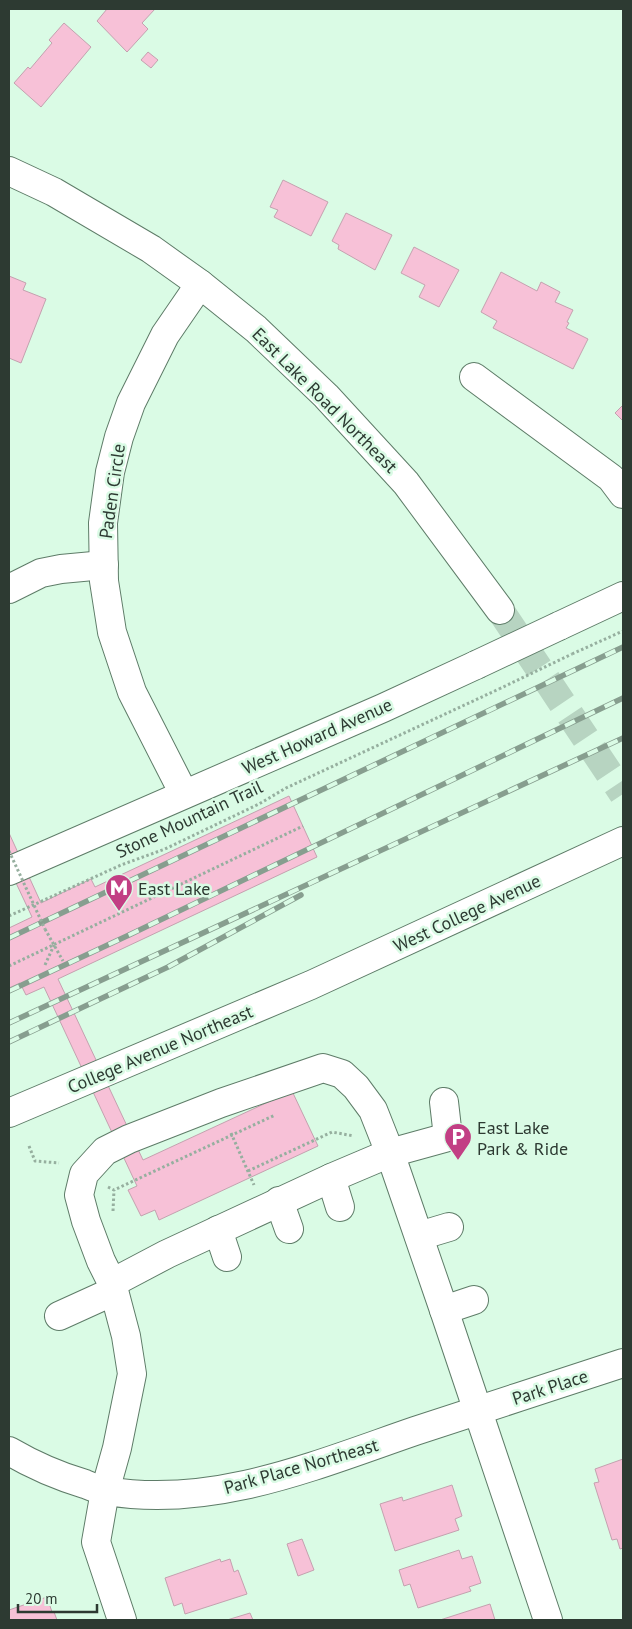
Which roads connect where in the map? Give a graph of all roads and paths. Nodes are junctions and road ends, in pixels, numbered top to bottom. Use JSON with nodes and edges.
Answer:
{"nodes":[{"id":1,"x":9,"y":171,"type":"edge"},
{"id":2,"x":200,"y":284,"type":"junction"},
{"id":3,"x":474,"y":377,"type":"dead end"},
{"id":4,"x":623,"y":494,"type":"edge"},
{"id":5,"x":104,"y":565,"type":"junction"},
{"id":6,"x":9,"y":589,"type":"edge"},
{"id":7,"x":623,"y":596,"type":"edge"},
{"id":8,"x":500,"y":610,"type":"tunnel mouth"},
{"id":9,"x":623,"y":631,"type":"edge"},
{"id":10,"x":184,"y":794,"type":"junction"},
{"id":11,"x":303,"y":826,"type":"dead end"},
{"id":12,"x":612,"y":846,"type":"edge"},
{"id":13,"x":9,"y":851,"type":"edge"},
{"id":14,"x":9,"y":871,"type":"edge"},
{"id":15,"x":9,"y":916,"type":"edge"},
{"id":16,"x":54,"y":944,"type":"junction"},
{"id":17,"x":62,"y":961,"type":"dead end"},
{"id":18,"x":45,"y":965,"type":"dead end"},
{"id":19,"x":9,"y":966,"type":"edge"},
{"id":20,"x":311,"y":985,"type":"joint"},
{"id":21,"x":444,"y":1102,"type":"dead end"},
{"id":22,"x":9,"y":1113,"type":"edge"},
{"id":23,"x":228,"y":1126,"type":"dead end"},
{"id":24,"x":232,"y":1135,"type":"junction"},
{"id":25,"x":359,"y":1137,"type":"dead end"},
{"id":26,"x":28,"y":1146,"type":"dead end"},
{"id":27,"x":390,"y":1153,"type":"junction"},
{"id":28,"x":62,"y":1163,"type":"dead end"},
{"id":29,"x":248,"y":1171,"type":"junction"},
{"id":30,"x":331,"y":1178,"type":"junction"},
{"id":31,"x":104,"y":1184,"type":"dead end"},
{"id":32,"x":272,"y":1204,"type":"junction"},
{"id":33,"x":340,"y":1207,"type":"dead end"},
{"id":34,"x":449,"y":1227,"type":"dead end"},
{"id":35,"x":218,"y":1230,"type":"junction"},
{"id":36,"x":289,"y":1230,"type":"dead end"},
{"id":37,"x":419,"y":1236,"type":"junction"},
{"id":38,"x":227,"y":1257,"type":"dead end"},
{"id":39,"x":113,"y":1287,"type":"junction"},
{"id":40,"x":474,"y":1300,"type":"dead end"},
{"id":41,"x":444,"y":1310,"type":"junction"},
{"id":42,"x":59,"y":1316,"type":"dead end"},
{"id":43,"x":623,"y":1363,"type":"edge"},
{"id":44,"x":478,"y":1411,"type":"junction"},
{"id":45,"x":9,"y":1451,"type":"edge"},
{"id":46,"x":105,"y":1491,"type":"junction"},
{"id":47,"x":122,"y":1620,"type":"edge"},
{"id":48,"x":548,"y":1620,"type":"edge"}],
"edges":[{"from":1,"to":2,"type":"main road","name":"East Lake Road Northeast"},
{"from":2,"to":5,"type":"main road","name":"Paden Circle"},
{"from":2,"to":8,"type":"main road","name":"East Lake Road Northeast"},
{"from":3,"to":4,"type":"main road"},
{"from":5,"to":6,"type":"main road"},
{"from":5,"to":10,"type":"main road","name":"Paden Circle"},
{"from":7,"to":10,"type":"main road","name":"West Howard Avenue","bridge":true},
{"from":9,"to":15,"type":"path","name":"Stone Mountain Trail","bridge":true},
{"from":10,"to":14,"type":"main road","name":"West Howard Avenue"},
{"from":11,"to":16,"type":"path"},
{"from":12,"to":20,"type":"main road","name":"West College Avenue"},
{"from":13,"to":16,"type":"path","bridge":true},
{"from":16,"to":17,"type":"path"},
{"from":16,"to":18,"type":"path"},
{"from":16,"to":19,"type":"path"},
{"from":20,"to":22,"type":"main road","name":"College Avenue Northeast"},
{"from":21,"to":27,"type":"main road"},
{"from":23,"to":24,"type":"path"},
{"from":24,"to":29,"type":"path"},
{"from":24,"to":31,"type":"path"},
{"from":25,"to":29,"type":"path"},
{"from":26,"to":28,"type":"path"},
{"from":27,"to":30,"type":"main road"},
{"from":27,"to":37,"type":"main road"},
{"from":27,"to":39,"type":"main road"},
{"from":29,"to":32,"type":"path"},
{"from":30,"to":32,"type":"main road"},
{"from":30,"to":33,"type":"main road"},
{"from":32,"to":35,"type":"main road"},
{"from":32,"to":36,"type":"main road"},
{"from":34,"to":37,"type":"main road"},
{"from":35,"to":38,"type":"main road"},
{"from":35,"to":39,"type":"main road"},
{"from":37,"to":41,"type":"main road"},
{"from":39,"to":42,"type":"main road"},
{"from":39,"to":46,"type":"main road"},
{"from":40,"to":41,"type":"main road"},
{"from":41,"to":44,"type":"main road"},
{"from":43,"to":44,"type":"main road","name":"Park Place"},
{"from":44,"to":46,"type":"main road","name":"Park Place Northeast"},
{"from":44,"to":48,"type":"main road"},
{"from":45,"to":46,"type":"main road","name":"Park Place Northeast"},
{"from":46,"to":47,"type":"main road"}]}
